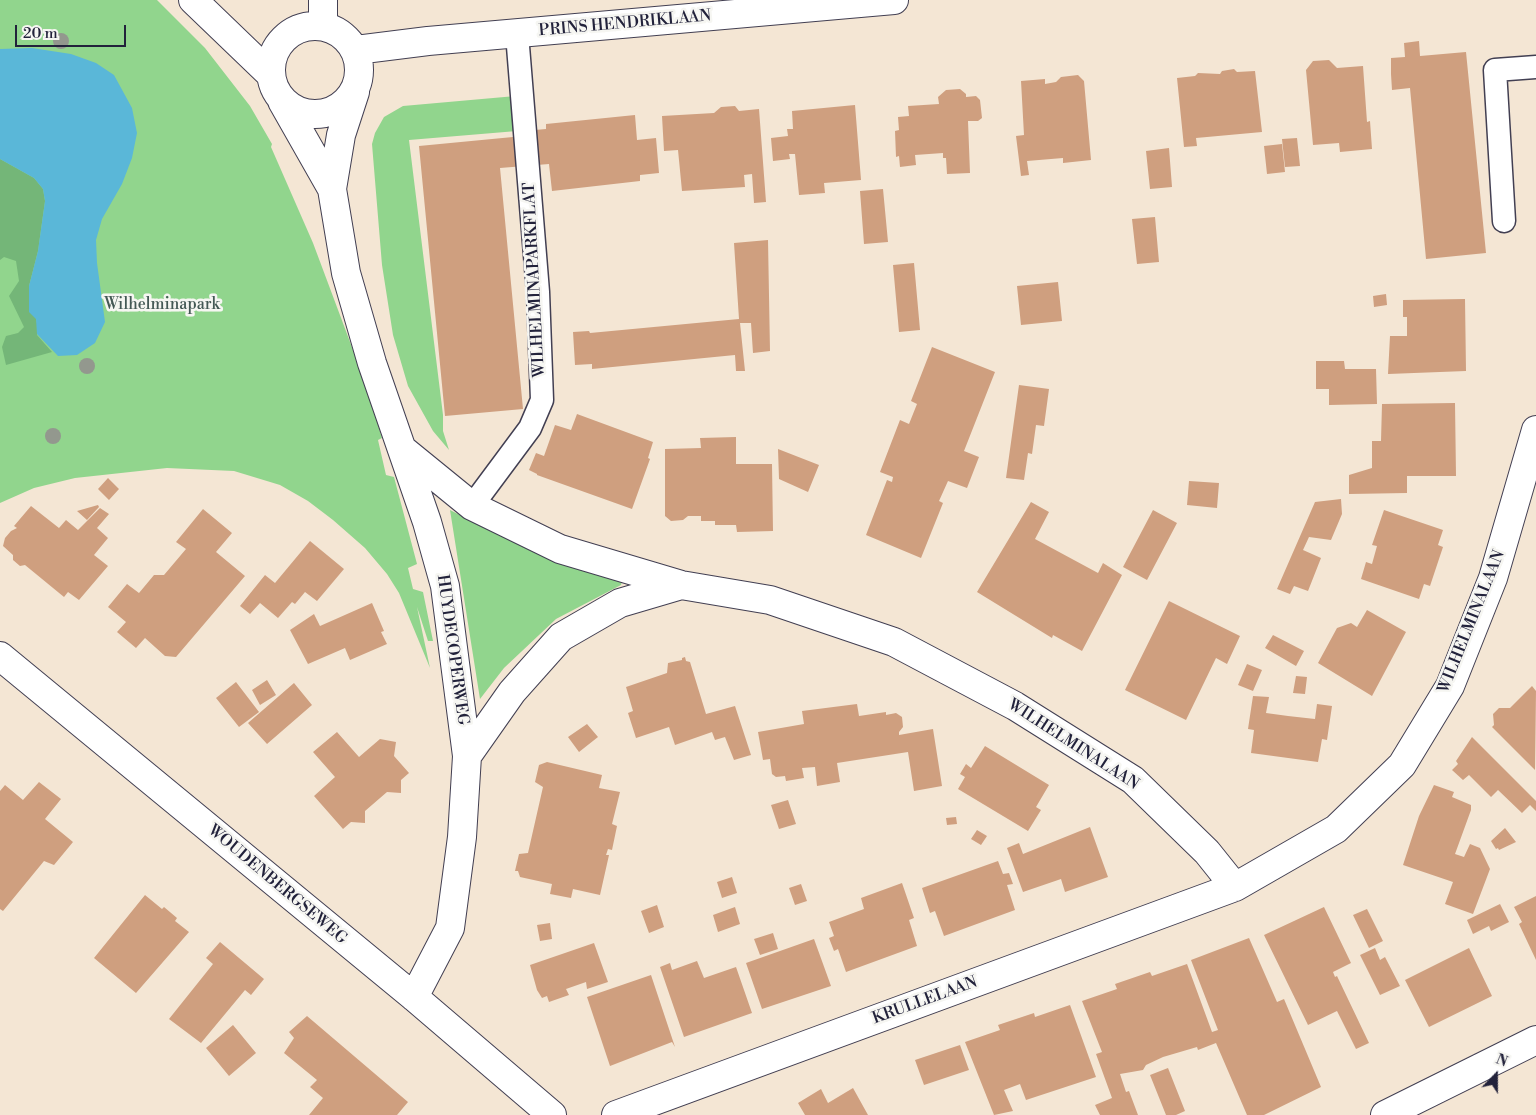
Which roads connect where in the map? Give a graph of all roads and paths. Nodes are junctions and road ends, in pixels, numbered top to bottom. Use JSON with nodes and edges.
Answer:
{"nodes":[{"id":1,"x":193,"y":0,"type":"edge"},
{"id":2,"x":894,"y":0,"type":"edge"},
{"id":3,"x":323,"y":13,"type":"edge"},
{"id":4,"x":517,"y":34,"type":"junction"},
{"id":5,"x":356,"y":50,"type":"junction"},
{"id":6,"x":1536,"y":67,"type":"edge"},
{"id":7,"x":270,"y":74,"type":"junction"},
{"id":8,"x":355,"y":92,"type":"junction"},
{"id":9,"x":282,"y":101,"type":"junction"},
{"id":10,"x":332,"y":189,"type":"junction"},
{"id":11,"x":1504,"y":221,"type":"dead end"},
{"id":12,"x":1536,"y":430,"type":"edge"},
{"id":13,"x":402,"y":449,"type":"junction"},
{"id":14,"x":472,"y":506,"type":"junction"},
{"id":15,"x":681,"y":584,"type":"junction"},
{"id":16,"x":0,"y":656,"type":"edge"},
{"id":17,"x":467,"y":756,"type":"junction"},
{"id":18,"x":1235,"y":887,"type":"junction"},
{"id":19,"x":414,"y":998,"type":"junction"},
{"id":20,"x":1536,"y":1040,"type":"edge"},
{"id":21,"x":552,"y":1115,"type":"edge"},
{"id":22,"x":616,"y":1115,"type":"edge"},
{"id":23,"x":1384,"y":1115,"type":"edge"}],
"edges":[{"from":1,"to":7,"type":"street"},
{"from":2,"to":4,"type":"street","name":"PRINS HENDRIKLAAN"},
{"from":3,"to":5,"type":"street"},
{"from":3,"to":7,"type":"street"},
{"from":4,"to":5,"type":"street","name":"PRINS HENDRIKLAAN"},
{"from":4,"to":14,"type":"lane","name":"WILHELMINAPARKFLAT"},
{"from":5,"to":8,"type":"street"},
{"from":6,"to":11,"type":"lane"},
{"from":7,"to":9,"type":"street"},
{"from":8,"to":9,"type":"street"},
{"from":8,"to":10,"type":"street","name":"HUYDECOPERWEG"},
{"from":9,"to":10,"type":"street","name":"HUYDECOPERWEG"},
{"from":10,"to":13,"type":"street","name":"HUYDECOPERWEG"},
{"from":12,"to":18,"type":"street","name":"WILHELMINALAAN"},
{"from":13,"to":14,"type":"street","name":"WILHELMINALAAN"},
{"from":13,"to":17,"type":"street","name":"HUYDECOPERWEG"},
{"from":14,"to":15,"type":"street","name":"WILHELMINALAAN"},
{"from":15,"to":17,"type":"street","name":"WILHELMINALAAN"},
{"from":15,"to":18,"type":"street","name":"WILHELMINALAAN"},
{"from":16,"to":19,"type":"street","name":"WOUDENBERGSEWEG"},
{"from":17,"to":19,"type":"street","name":"HUYDECOPERWEG"},
{"from":18,"to":22,"type":"street","name":"KRULLELAAN"},
{"from":19,"to":21,"type":"street","name":"WOUDENBERGSEWEG"},
{"from":20,"to":23,"type":"street"}]}
